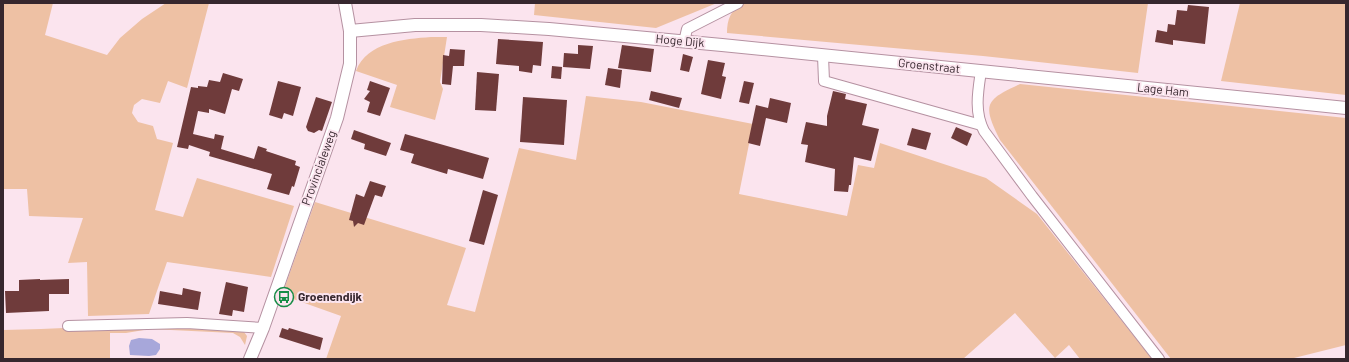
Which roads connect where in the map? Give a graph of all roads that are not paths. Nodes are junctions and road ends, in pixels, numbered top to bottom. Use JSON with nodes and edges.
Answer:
{"nodes":[{"id":1,"x":345,"y":3,"type":"edge"},
{"id":2,"x":738,"y":3,"type":"edge"},
{"id":3,"x":350,"y":30,"type":"junction"},
{"id":4,"x":684,"y":42,"type":"junction"},
{"id":5,"x":823,"y":56,"type":"junction"},
{"id":6,"x":981,"y":71,"type":"junction"},
{"id":7,"x":1346,"y":108,"type":"edge"},
{"id":8,"x":981,"y":125,"type":"junction"},
{"id":9,"x":68,"y":326,"type":"dead end"},
{"id":10,"x":263,"y":328,"type":"junction"},
{"id":11,"x":250,"y":359,"type":"edge"},
{"id":12,"x":1160,"y":359,"type":"edge"}],
"edges":[{"from":1,"to":3,"type":"street","name":"Provincialeweg"},
{"from":2,"to":4,"type":"street"},
{"from":3,"to":4,"type":"street","name":"Hoge Dijk"},
{"from":3,"to":10,"type":"street","name":"Provincialeweg"},
{"from":4,"to":5,"type":"street","name":"Hoge Dijk"},
{"from":5,"to":6,"type":"street","name":"Groenstraat"},
{"from":5,"to":8,"type":"street"},
{"from":6,"to":7,"type":"street","name":"Lage Ham"},
{"from":6,"to":8,"type":"street"},
{"from":8,"to":12,"type":"street"},
{"from":9,"to":10,"type":"street"},
{"from":10,"to":11,"type":"street","name":"Provincialeweg"}]}
